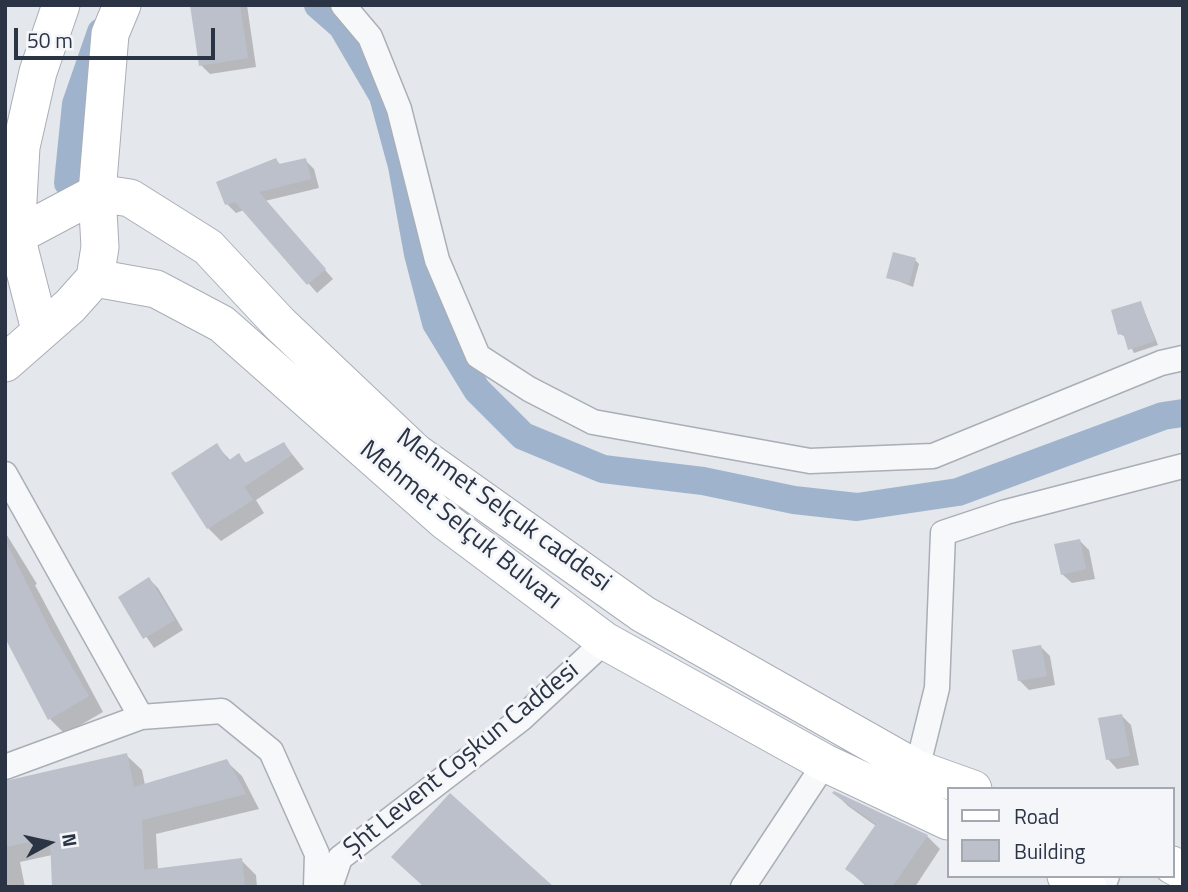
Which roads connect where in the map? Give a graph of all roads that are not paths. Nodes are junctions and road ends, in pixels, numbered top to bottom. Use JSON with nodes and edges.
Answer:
{"nodes":[{"id":1,"x":61,"y":5,"type":"edge"},
{"id":2,"x":122,"y":5,"type":"edge"},
{"id":3,"x":343,"y":5,"type":"edge"},
{"id":4,"x":97,"y":193,"type":"junction"},
{"id":5,"x":11,"y":243,"type":"edge"},
{"id":6,"x":95,"y":278,"type":"junction"},
{"id":7,"x":40,"y":330,"type":"junction"},
{"id":8,"x":1183,"y":358,"type":"edge"},
{"id":9,"x":5,"y":363,"type":"edge"},
{"id":10,"x":1183,"y":466,"type":"edge"},
{"id":11,"x":5,"y":474,"type":"edge"},
{"id":12,"x":605,"y":641,"type":"junction"},
{"id":13,"x":141,"y":717,"type":"junction"},
{"id":14,"x":825,"y":763,"type":"junction"},
{"id":15,"x":5,"y":767,"type":"edge"},
{"id":16,"x":917,"y":769,"type":"junction"},
{"id":17,"x":967,"y":787,"type":"edge"},
{"id":18,"x":946,"y":820,"type":"edge"},
{"id":19,"x":1070,"y":878,"type":"edge"},
{"id":20,"x":316,"y":887,"type":"edge"},
{"id":21,"x":330,"y":887,"type":"edge"},
{"id":22,"x":743,"y":887,"type":"edge"},
{"id":23,"x":1088,"y":887,"type":"edge"}],
"edges":[{"from":1,"to":5,"type":"main road"},
{"from":2,"to":4,"type":"main road"},
{"from":3,"to":8,"type":"street"},
{"from":4,"to":5,"type":"main road"},
{"from":4,"to":6,"type":"main road"},
{"from":4,"to":16,"type":"main road","name":"Mehmet Selçuk caddesi"},
{"from":5,"to":7,"type":"main road"},
{"from":6,"to":7,"type":"main road"},
{"from":6,"to":12,"type":"main road","name":"Mehmet Selçuk Bulvarı"},
{"from":7,"to":9,"type":"main road"},
{"from":10,"to":16,"type":"street"},
{"from":11,"to":13,"type":"street"},
{"from":12,"to":14,"type":"main road","name":"Mehmet Selçuk Bulvarı"},
{"from":12,"to":21,"type":"street","name":"Şht Levent Coşkun Caddesi"},
{"from":13,"to":15,"type":"street"},
{"from":13,"to":20,"type":"street"},
{"from":14,"to":18,"type":"main road","name":"Mehmet Selçuk Bulvarı"},
{"from":14,"to":22,"type":"street"},
{"from":16,"to":17,"type":"main road","name":"Mehmet Selçuk caddesi"},
{"from":19,"to":23,"type":"main road"}]}
